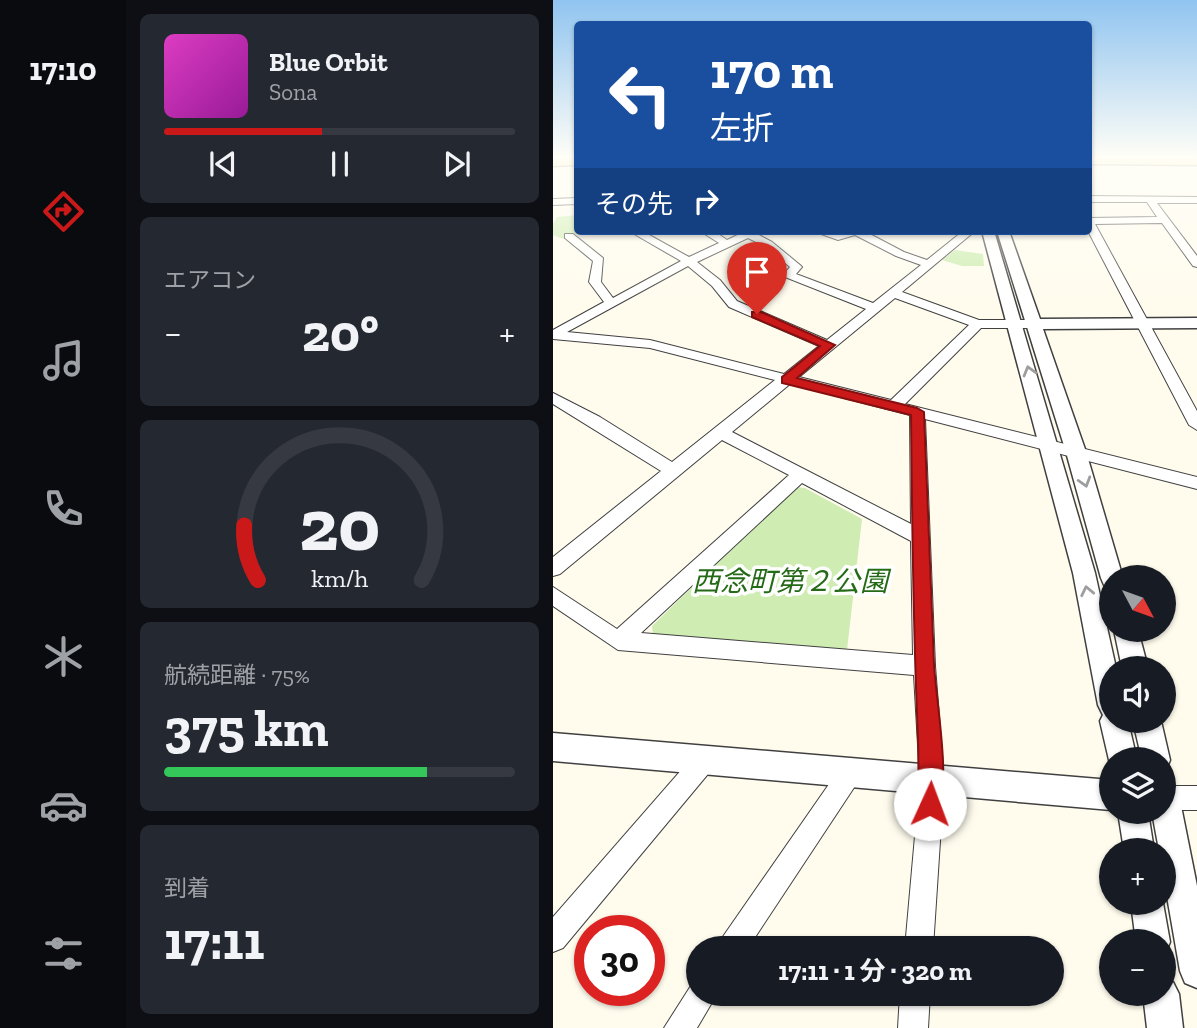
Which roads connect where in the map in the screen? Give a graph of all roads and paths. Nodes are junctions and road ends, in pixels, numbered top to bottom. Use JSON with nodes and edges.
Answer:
{"nodes":[{"id":1,"x":1155,"y":207,"type":"edge"},
{"id":2,"x":1165,"y":220,"type":"junction"},
{"id":3,"x":1092,"y":222,"type":"edge"},
{"id":4,"x":1092,"y":228,"type":"edge"},
{"id":5,"x":574,"y":234,"type":"edge"},
{"id":6,"x":641,"y":235,"type":"edge"},
{"id":7,"x":716,"y":235,"type":"edge"},
{"id":8,"x":747,"y":235,"type":"edge"},
{"id":9,"x":755,"y":235,"type":"edge"},
{"id":10,"x":863,"y":235,"type":"edge"},
{"id":11,"x":965,"y":235,"type":"edge"},
{"id":12,"x":990,"y":235,"type":"edge"},
{"id":13,"x":1004,"y":235,"type":"edge"},
{"id":14,"x":725,"y":244,"type":"junction"},
{"id":15,"x":689,"y":261,"type":"junction"},
{"id":16,"x":928,"y":264,"type":"junction"},
{"id":17,"x":1197,"y":264,"type":"edge"},
{"id":18,"x":893,"y":293,"type":"junction"},
{"id":19,"x":611,"y":303,"type":"junction"},
{"id":20,"x":875,"y":308,"type":"junction"},
{"id":21,"x":1142,"y":323,"type":"junction"},
{"id":22,"x":1197,"y":323,"type":"edge"},
{"id":23,"x":978,"y":324,"type":"junction"},
{"id":24,"x":1024,"y":324,"type":"junction"},
{"id":25,"x":553,"y":335,"type":"edge"},
{"id":26,"x":828,"y":345,"type":"junction"},
{"id":27,"x":787,"y":380,"type":"junction"},
{"id":28,"x":553,"y":398,"type":"edge"},
{"id":29,"x":894,"y":406,"type":"junction"},
{"id":30,"x":1192,"y":407,"type":"edge"},
{"id":31,"x":917,"y":412,"type":"junction"},
{"id":32,"x":1197,"y":425,"type":"edge"},
{"id":33,"x":722,"y":433,"type":"junction"},
{"id":34,"x":1050,"y":445,"type":"junction"},
{"id":35,"x":1076,"y":452,"type":"junction"},
{"id":36,"x":674,"y":471,"type":"junction"},
{"id":37,"x":800,"y":475,"type":"junction"},
{"id":38,"x":1197,"y":484,"type":"edge"},
{"id":39,"x":922,"y":538,"type":"junction"},
{"id":40,"x":1108,"y":565,"type":"edge"},
{"id":41,"x":553,"y":568,"type":"edge"},
{"id":42,"x":553,"y":595,"type":"edge"},
{"id":43,"x":618,"y":641,"type":"junction"},
{"id":44,"x":1101,"y":656,"type":"edge"},
{"id":45,"x":924,"y":666,"type":"junction"},
{"id":46,"x":556,"y":751,"type":"edge"},
{"id":47,"x":705,"y":760,"type":"junction"},
{"id":48,"x":851,"y":772,"type":"junction"},
{"id":49,"x":932,"y":780,"type":"junction"},
{"id":50,"x":1099,"y":794,"type":"edge"},
{"id":51,"x":1176,"y":798,"type":"edge"},
{"id":52,"x":1197,"y":799,"type":"edge"},
{"id":53,"x":1169,"y":824,"type":"edge"},
{"id":54,"x":741,"y":936,"type":"edge"},
{"id":55,"x":920,"y":936,"type":"edge"},
{"id":56,"x":553,"y":938,"type":"edge"},
{"id":57,"x":1197,"y":971,"type":"edge"},
{"id":58,"x":694,"y":1006,"type":"edge"},
{"id":59,"x":914,"y":1006,"type":"edge"},
{"id":60,"x":1162,"y":1006,"type":"edge"},
{"id":61,"x":679,"y":1028,"type":"edge"},
{"id":62,"x":913,"y":1028,"type":"edge"},
{"id":63,"x":1165,"y":1028,"type":"edge"}],
"edges":[{"from":1,"to":2,"type":"street"},
{"from":2,"to":3,"type":"street"},
{"from":2,"to":17,"type":"street"},
{"from":4,"to":21,"type":"street"},
{"from":5,"to":19,"type":"street"},
{"from":6,"to":15,"type":"street"},
{"from":7,"to":14,"type":"street"},
{"from":8,"to":14,"type":"street"},
{"from":9,"to":20,"type":"street"},
{"from":10,"to":16,"type":"street"},
{"from":11,"to":16,"type":"street"},
{"from":12,"to":24,"type":"street"},
{"from":13,"to":24,"type":"street"},
{"from":14,"to":15,"type":"street"},
{"from":15,"to":19,"type":"street"},
{"from":15,"to":26,"type":"street"},
{"from":16,"to":18,"type":"street"},
{"from":18,"to":20,"type":"street"},
{"from":18,"to":23,"type":"street"},
{"from":19,"to":25,"type":"street"},
{"from":20,"to":26,"type":"street"},
{"from":21,"to":22,"type":"street"},
{"from":21,"to":24,"type":"street"},
{"from":21,"to":30,"type":"street"},
{"from":23,"to":24,"type":"street"},
{"from":23,"to":29,"type":"street"},
{"from":34,"to":24,"type":"street","one_way":true},
{"from":24,"to":35,"type":"street"},
{"from":25,"to":27,"type":"street"},
{"from":26,"to":27,"type":"street"},
{"from":27,"to":29,"type":"street"},
{"from":27,"to":33,"type":"street"},
{"from":28,"to":36,"type":"street"},
{"from":29,"to":31,"type":"street"},
{"from":30,"to":32,"type":"street"},
{"from":31,"to":34,"type":"street"},
{"from":31,"to":39,"type":"street"},
{"from":33,"to":36,"type":"street"},
{"from":33,"to":37,"type":"street"},
{"from":34,"to":35,"type":"street"},
{"from":44,"to":34,"type":"street","one_way":true},
{"from":35,"to":38,"type":"street"},
{"from":35,"to":40,"type":"street","one_way":true},
{"from":36,"to":41,"type":"street"},
{"from":37,"to":39,"type":"street"},
{"from":37,"to":43,"type":"street"},
{"from":39,"to":45,"type":"street"},
{"from":42,"to":43,"type":"street"},
{"from":43,"to":45,"type":"street"},
{"from":45,"to":49,"type":"street"},
{"from":46,"to":47,"type":"street"},
{"from":47,"to":48,"type":"street"},
{"from":47,"to":56,"type":"street"},
{"from":48,"to":49,"type":"street"},
{"from":48,"to":54,"type":"street"},
{"from":49,"to":50,"type":"street"},
{"from":49,"to":55,"type":"street"},
{"from":51,"to":52,"type":"street"},
{"from":53,"to":57,"type":"street"},
{"from":58,"to":61,"type":"street"},
{"from":59,"to":62,"type":"street"},
{"from":60,"to":63,"type":"street"}]}
